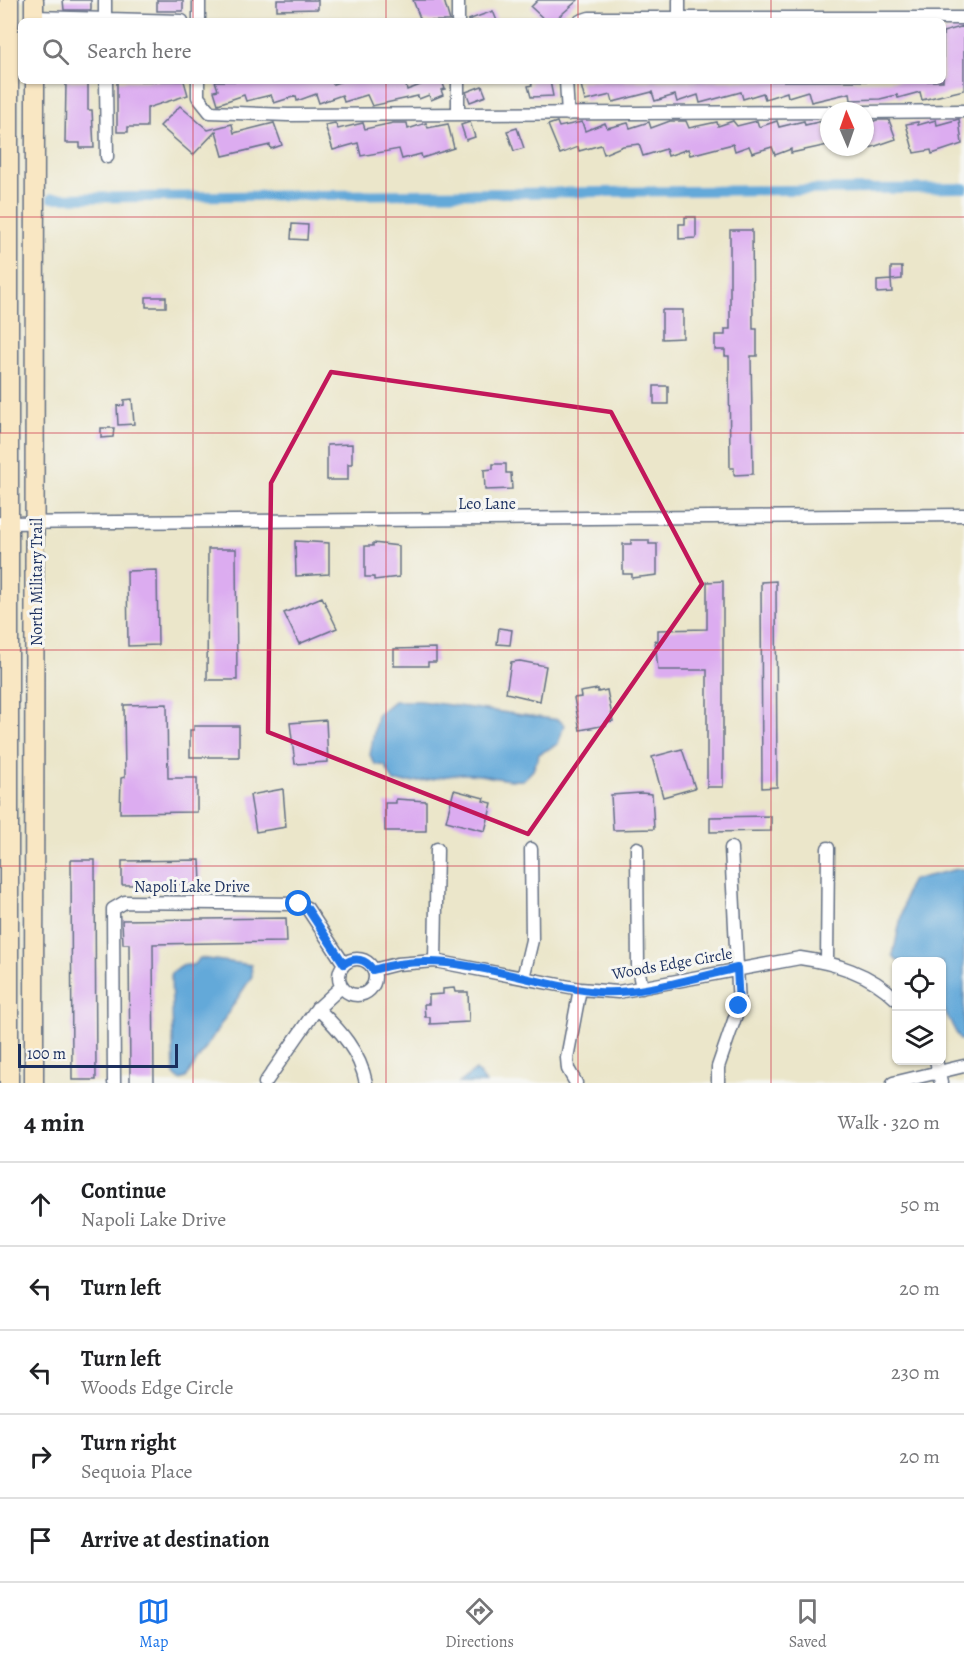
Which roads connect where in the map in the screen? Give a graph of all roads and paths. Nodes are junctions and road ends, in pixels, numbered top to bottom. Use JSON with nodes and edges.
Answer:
{"nodes":[{"id":1,"x":9,"y":0,"type":"edge"},
{"id":2,"x":105,"y":0,"type":"edge"},
{"id":3,"x":200,"y":0,"type":"edge"},
{"id":4,"x":458,"y":0,"type":"edge"},
{"id":5,"x":679,"y":0,"type":"edge"},
{"id":6,"x":34,"y":13,"type":"edge"},
{"id":7,"x":78,"y":18,"type":"edge"},
{"id":8,"x":105,"y":18,"type":"edge"},
{"id":9,"x":199,"y":18,"type":"edge"},
{"id":10,"x":458,"y":18,"type":"edge"},
{"id":11,"x":589,"y":18,"type":"edge"},
{"id":12,"x":679,"y":18,"type":"junction"},
{"id":13,"x":964,"y":18,"type":"edge"},
{"id":14,"x":35,"y":84,"type":"edge"},
{"id":15,"x":106,"y":84,"type":"edge"},
{"id":16,"x":198,"y":84,"type":"edge"},
{"id":17,"x":458,"y":84,"type":"edge"},
{"id":18,"x":567,"y":84,"type":"edge"},
{"id":19,"x":964,"y":111,"type":"edge"},
{"id":20,"x":820,"y":112,"type":"edge"},
{"id":21,"x":874,"y":112,"type":"edge"},
{"id":22,"x":458,"y":114,"type":"junction"},
{"id":23,"x":568,"y":114,"type":"junction"},
{"id":24,"x":107,"y":157,"type":"dead end"},
{"id":25,"x":964,"y":515,"type":"edge"},
{"id":26,"x":5,"y":523,"type":"edge"},
{"id":27,"x":36,"y":523,"type":"junction"},
{"id":28,"x":10,"y":669,"type":"junction"},
{"id":29,"x":35,"y":845,"type":"junction"},
{"id":30,"x":637,"y":848,"type":"dead end"},
{"id":31,"x":730,"y":848,"type":"dead end"},
{"id":32,"x":828,"y":848,"type":"dead end"},
{"id":33,"x":437,"y":849,"type":"dead end"},
{"id":34,"x":531,"y":849,"type":"dead end"},
{"id":35,"x":435,"y":961,"type":"junction"},
{"id":36,"x":827,"y":962,"type":"junction"},
{"id":37,"x":344,"y":964,"type":"junction"},
{"id":38,"x":737,"y":968,"type":"junction"},
{"id":39,"x":373,"y":970,"type":"junction"},
{"id":40,"x":523,"y":978,"type":"junction"},
{"id":41,"x":341,"y":987,"type":"junction"},
{"id":42,"x":642,"y":988,"type":"junction"},
{"id":43,"x":580,"y":989,"type":"junction"},
{"id":44,"x":892,"y":995,"type":"edge"},
{"id":45,"x":317,"y":1008,"type":"junction"},
{"id":46,"x":964,"y":1066,"type":"edge"},
{"id":47,"x":939,"y":1072,"type":"edge"},
{"id":48,"x":9,"y":1083,"type":"edge"},
{"id":49,"x":34,"y":1083,"type":"edge"},
{"id":50,"x":114,"y":1083,"type":"edge"},
{"id":51,"x":265,"y":1083,"type":"edge"},
{"id":52,"x":366,"y":1083,"type":"edge"},
{"id":53,"x":576,"y":1083,"type":"edge"},
{"id":54,"x":718,"y":1083,"type":"edge"},
{"id":55,"x":893,"y":1083,"type":"edge"}],
"edges":[{"from":1,"to":26,"type":"main road","name":"North Military Trail"},
{"from":2,"to":8,"type":"street"},
{"from":3,"to":9,"type":"street"},
{"from":4,"to":10,"type":"street"},
{"from":5,"to":12,"type":"street"},
{"from":6,"to":7,"type":"street"},
{"from":11,"to":12,"type":"street"},
{"from":12,"to":13,"type":"street"},
{"from":14,"to":27,"type":"main road","name":"North Military Trail"},
{"from":15,"to":24,"type":"street"},
{"from":16,"to":22,"type":"street"},
{"from":17,"to":22,"type":"street"},
{"from":18,"to":23,"type":"street"},
{"from":19,"to":21,"type":"street"},
{"from":20,"to":23,"type":"street"},
{"from":22,"to":23,"type":"street"},
{"from":25,"to":27,"type":"street","name":"Leo Lane"},
{"from":26,"to":27,"type":"street","name":"Leo Lane"},
{"from":26,"to":28,"type":"main road","name":"North Military Trail"},
{"from":27,"to":29,"type":"main road","name":"North Military Trail"},
{"from":28,"to":29,"type":"main road"},
{"from":28,"to":48,"type":"main road","name":"North Military Trail"},
{"from":29,"to":49,"type":"main road","name":"North Military Trail"},
{"from":30,"to":42,"type":"street"},
{"from":31,"to":38,"type":"street"},
{"from":32,"to":36,"type":"street"},
{"from":33,"to":35,"type":"street"},
{"from":34,"to":40,"type":"street"},
{"from":35,"to":39,"type":"street","name":"Woods Edge Circle"},
{"from":35,"to":40,"type":"street","name":"Woods Edge Circle"},
{"from":36,"to":38,"type":"street","name":"Woods Edge Circle"},
{"from":36,"to":44,"type":"street","name":"Woods Edge Circle"},
{"from":37,"to":39,"type":"street"},
{"from":37,"to":41,"type":"street"},
{"from":37,"to":50,"type":"street","name":"Napoli Lake Drive"},
{"from":38,"to":42,"type":"street","name":"Woods Edge Circle"},
{"from":38,"to":54,"type":"street"},
{"from":39,"to":41,"type":"street"},
{"from":40,"to":43,"type":"street","name":"Woods Edge Circle"},
{"from":41,"to":45,"type":"street"},
{"from":42,"to":43,"type":"street","name":"Woods Edge Circle"},
{"from":43,"to":53,"type":"street"},
{"from":45,"to":51,"type":"street"},
{"from":45,"to":52,"type":"street"},
{"from":46,"to":47,"type":"street"},
{"from":47,"to":55,"type":"street"}]}
